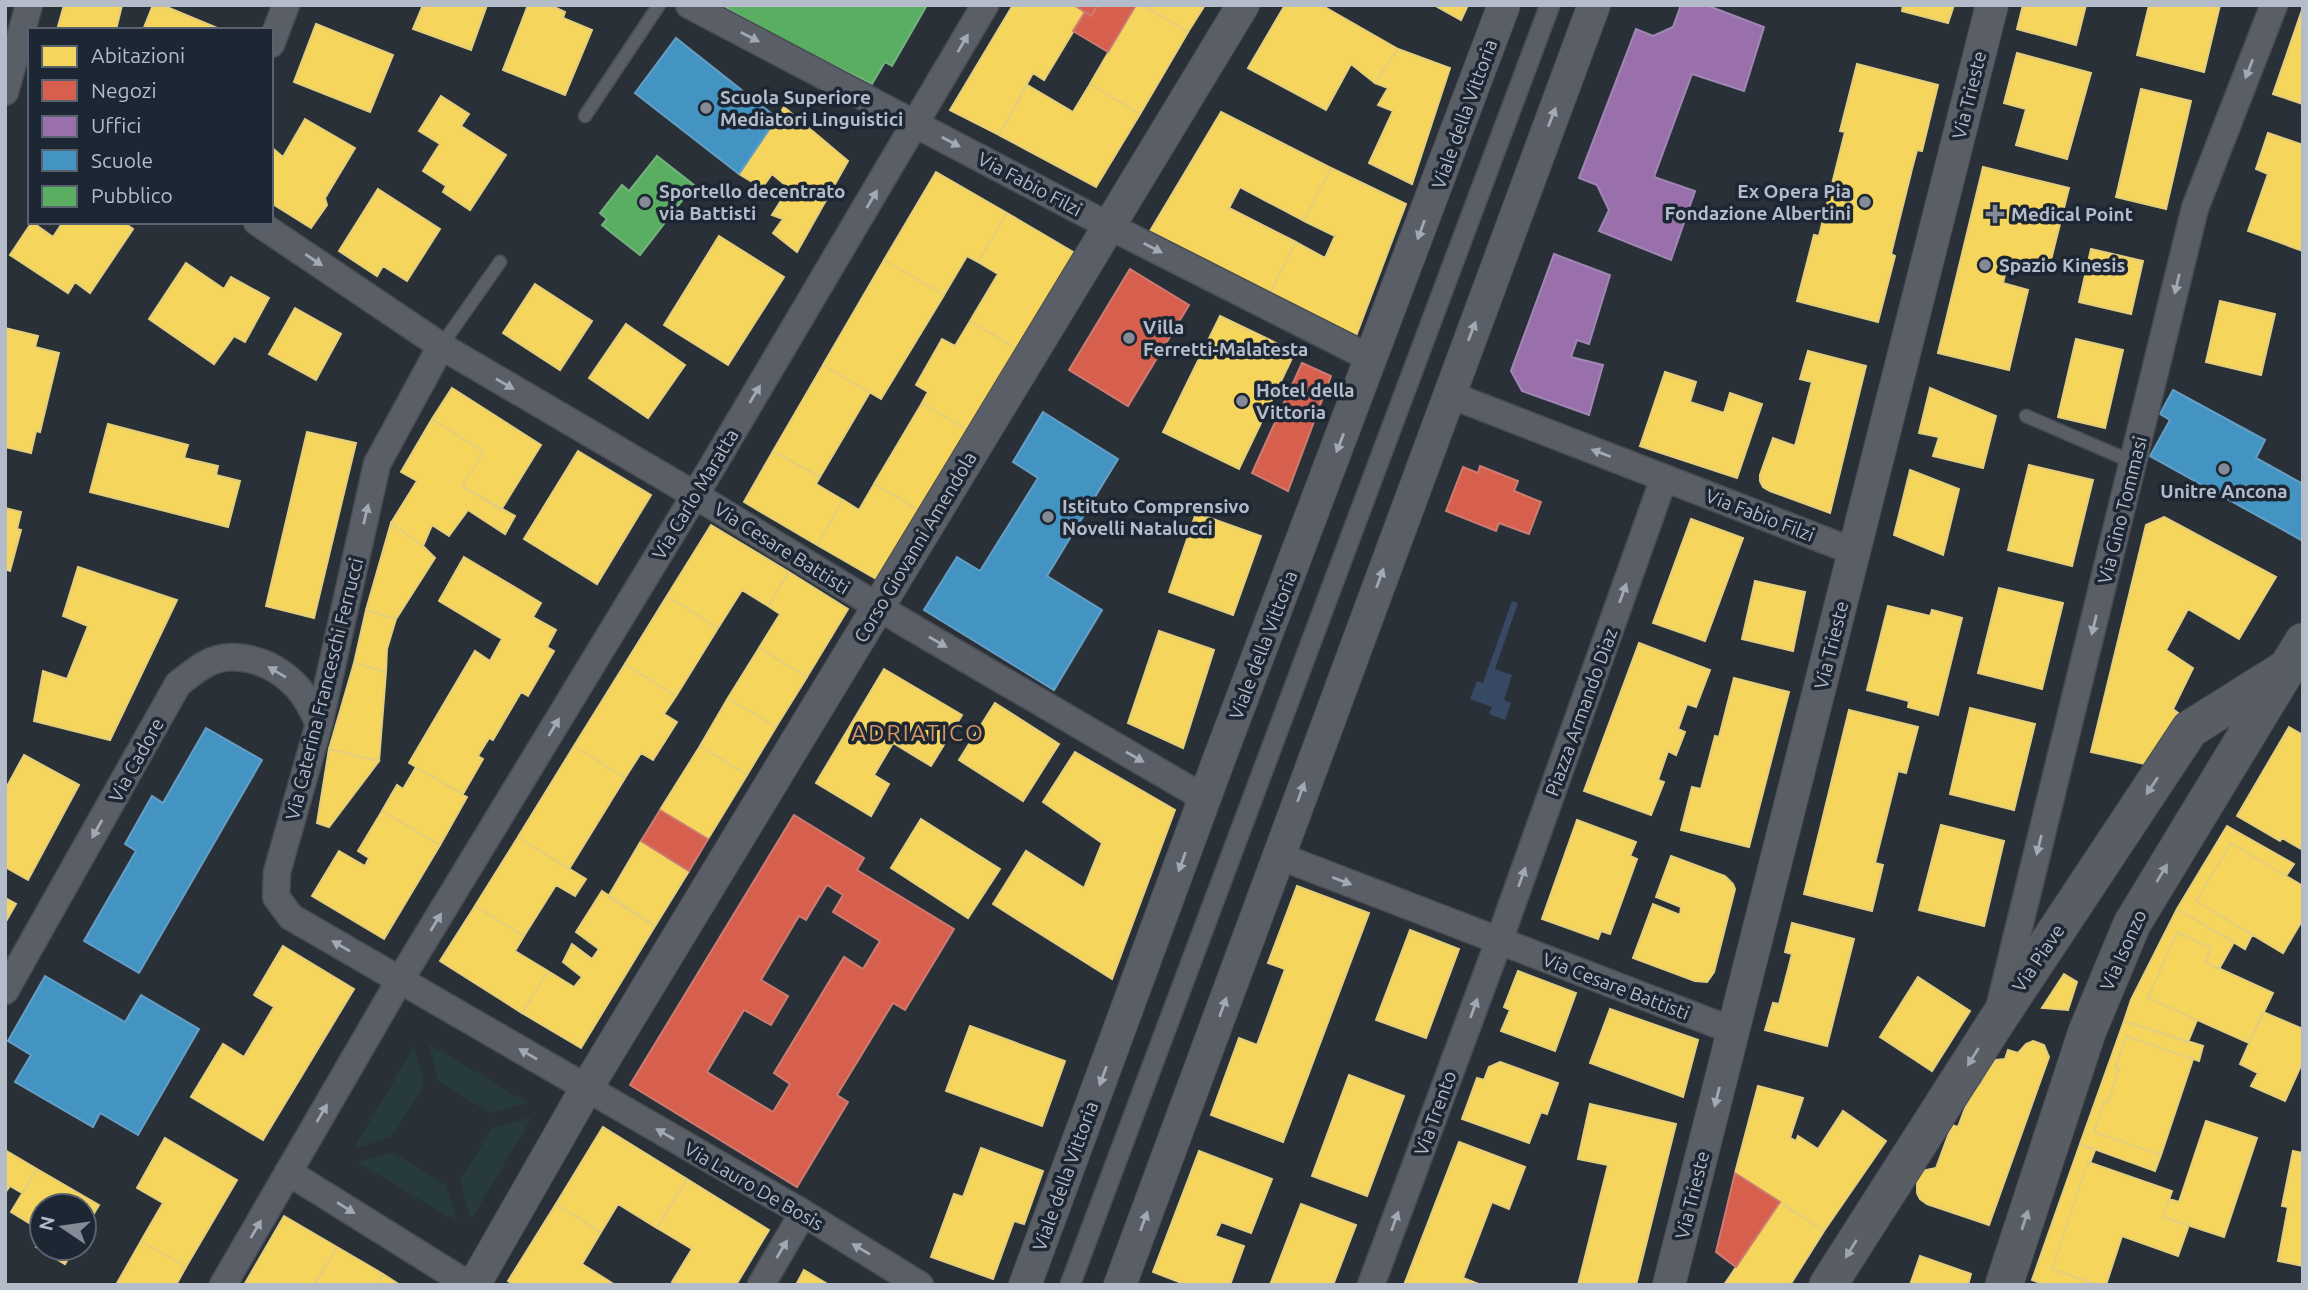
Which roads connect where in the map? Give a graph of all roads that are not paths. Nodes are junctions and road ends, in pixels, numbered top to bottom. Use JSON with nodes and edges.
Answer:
{"nodes":[{"id":1,"x":29,"y":5,"type":"edge"},
{"id":2,"x":286,"y":5,"type":"edge"},
{"id":3,"x":659,"y":5,"type":"edge"},
{"id":4,"x":689,"y":5,"type":"edge"},
{"id":5,"x":985,"y":5,"type":"edge"},
{"id":6,"x":1243,"y":5,"type":"edge"},
{"id":7,"x":1504,"y":5,"type":"edge"},
{"id":8,"x":1550,"y":5,"type":"edge"},
{"id":9,"x":1594,"y":5,"type":"edge"},
{"id":10,"x":1992,"y":5,"type":"edge"},
{"id":11,"x":2274,"y":5,"type":"edge"},
{"id":12,"x":273,"y":39,"type":"edge"},
{"id":13,"x":13,"y":78,"type":"edge"},
{"id":14,"x":585,"y":116,"type":"dead end"},
{"id":15,"x":916,"y":123,"type":"junction"},
{"id":16,"x":260,"y":224,"type":"edge"},
{"id":17,"x":1109,"y":226,"type":"junction"},
{"id":18,"x":500,"y":262,"type":"dead end"},
{"id":19,"x":441,"y":346,"type":"junction"},
{"id":20,"x":1372,"y":359,"type":"junction"},
{"id":21,"x":1448,"y":394,"type":"junction"},
{"id":22,"x":2026,"y":416,"type":"dead end"},
{"id":23,"x":2121,"y":457,"type":"dead end"},
{"id":24,"x":1664,"y":478,"type":"junction"},
{"id":25,"x":695,"y":495,"type":"junction"},
{"id":26,"x":1854,"y":552,"type":"junction"},
{"id":27,"x":879,"y":608,"type":"junction"},
{"id":28,"x":2295,"y":655,"type":"edge"},
{"id":29,"x":319,"y":724,"type":"junction"},
{"id":30,"x":2190,"y":729,"type":"junction"},
{"id":31,"x":2231,"y":758,"type":"junction"},
{"id":32,"x":1206,"y":799,"type":"junction"},
{"id":33,"x":1279,"y":856,"type":"junction"},
{"id":34,"x":1500,"y":941,"type":"junction"},
{"id":35,"x":400,"y":980,"type":"junction"},
{"id":36,"x":5,"y":991,"type":"edge"},
{"id":37,"x":1996,"y":1022,"type":"junction"},
{"id":38,"x":1734,"y":1031,"type":"junction"},
{"id":39,"x":586,"y":1089,"type":"junction"},
{"id":40,"x":288,"y":1172,"type":"junction"},
{"id":41,"x":803,"y":1213,"type":"junction"},
{"id":42,"x":223,"y":1285,"type":"edge"},
{"id":43,"x":469,"y":1285,"type":"edge"},
{"id":44,"x":474,"y":1285,"type":"edge"},
{"id":45,"x":761,"y":1285,"type":"edge"},
{"id":46,"x":920,"y":1285,"type":"edge"},
{"id":47,"x":1025,"y":1285,"type":"edge"},
{"id":48,"x":1070,"y":1285,"type":"edge"},
{"id":49,"x":1120,"y":1285,"type":"edge"},
{"id":50,"x":1371,"y":1285,"type":"edge"},
{"id":51,"x":1669,"y":1285,"type":"edge"},
{"id":52,"x":1828,"y":1285,"type":"edge"},
{"id":53,"x":2004,"y":1285,"type":"edge"}],
"edges":[{"from":1,"to":13,"type":"street"},
{"from":2,"to":12,"type":"street"},
{"from":3,"to":14,"type":"lane"},
{"from":4,"to":15,"type":"street","name":"Via Fabio Filzi","one_way":true},
{"from":15,"to":5,"type":"street","name":"Via Carlo Maratta","one_way":true},
{"from":6,"to":17,"type":"street","name":"Corso Giovanni Amendola"},
{"from":7,"to":20,"type":"street","name":"Viale della Vittoria","one_way":true},
{"from":8,"to":48,"type":"street"},
{"from":21,"to":9,"type":"street","one_way":true},
{"from":10,"to":26,"type":"street","name":"Via Trieste"},
{"from":11,"to":37,"type":"street","name":"Via Gino Tommasi","one_way":true},
{"from":15,"to":17,"type":"street","name":"Via Fabio Filzi","one_way":true},
{"from":25,"to":15,"type":"street","name":"Via Carlo Maratta","one_way":true},
{"from":16,"to":19,"type":"street","name":"Via Cesare Battisti","one_way":true},
{"from":17,"to":20,"type":"street","name":"Via Fabio Filzi","one_way":true},
{"from":17,"to":27,"type":"street","name":"Corso Giovanni Amendola"},
{"from":18,"to":19,"type":"lane"},
{"from":19,"to":25,"type":"street","name":"Via Cesare Battisti","one_way":true},
{"from":29,"to":19,"type":"street","name":"Via Caterina Franceschi Ferrucci","one_way":true},
{"from":20,"to":32,"type":"street","name":"Viale della Vittoria","one_way":true},
{"from":24,"to":21,"type":"street","one_way":true},
{"from":33,"to":21,"type":"street","one_way":true},
{"from":22,"to":23,"type":"lane"},
{"from":24,"to":26,"type":"street","name":"Via Fabio Filzi"},
{"from":34,"to":24,"type":"street","name":"Piazza Armando Diaz","one_way":true},
{"from":25,"to":27,"type":"street","name":"Via Cesare Battisti"},
{"from":35,"to":25,"type":"street","name":"Via Carlo Maratta","one_way":true},
{"from":26,"to":38,"type":"street","name":"Via Trieste"},
{"from":27,"to":32,"type":"street","name":"Via Cesare Battisti","one_way":true},
{"from":27,"to":39,"type":"street","name":"Corso Giovanni Amendola"},
{"from":28,"to":30,"type":"main road","name":"Via Piave"},
{"from":28,"to":31,"type":"main road","name":"Via Isonzo"},
{"from":35,"to":29,"type":"street","name":"Via Caterina Franceschi Ferrucci","one_way":true},
{"from":29,"to":36,"type":"street","name":"Via Cadore","one_way":true},
{"from":30,"to":31,"type":"main road"},
{"from":30,"to":37,"type":"main road","name":"Via Piave","one_way":true},
{"from":53,"to":31,"type":"main road","name":"Via Isonzo","one_way":true},
{"from":32,"to":47,"type":"street","name":"Viale della Vittoria","one_way":true},
{"from":33,"to":34,"type":"street","one_way":true},
{"from":49,"to":33,"type":"street","one_way":true},
{"from":34,"to":38,"type":"street","name":"Via Cesare Battisti"},
{"from":50,"to":34,"type":"street","name":"Via Trento","one_way":true},
{"from":39,"to":35,"type":"street","name":"Via Lauro De Bosis","one_way":true},
{"from":40,"to":35,"type":"street","name":"Via Carlo Maratta","one_way":true},
{"from":37,"to":52,"type":"main road","name":"Via Piave","one_way":true},
{"from":38,"to":51,"type":"street","name":"Via Trieste","one_way":true},
{"from":41,"to":39,"type":"street","name":"Via Lauro De Bosis","one_way":true},
{"from":39,"to":44,"type":"street","name":"Corso Giovanni Amendola"},
{"from":42,"to":40,"type":"street","one_way":true},
{"from":40,"to":43,"type":"street","one_way":true},
{"from":45,"to":41,"type":"street","one_way":true},
{"from":46,"to":41,"type":"street","name":"Via Lauro De Bosis","one_way":true}]}
